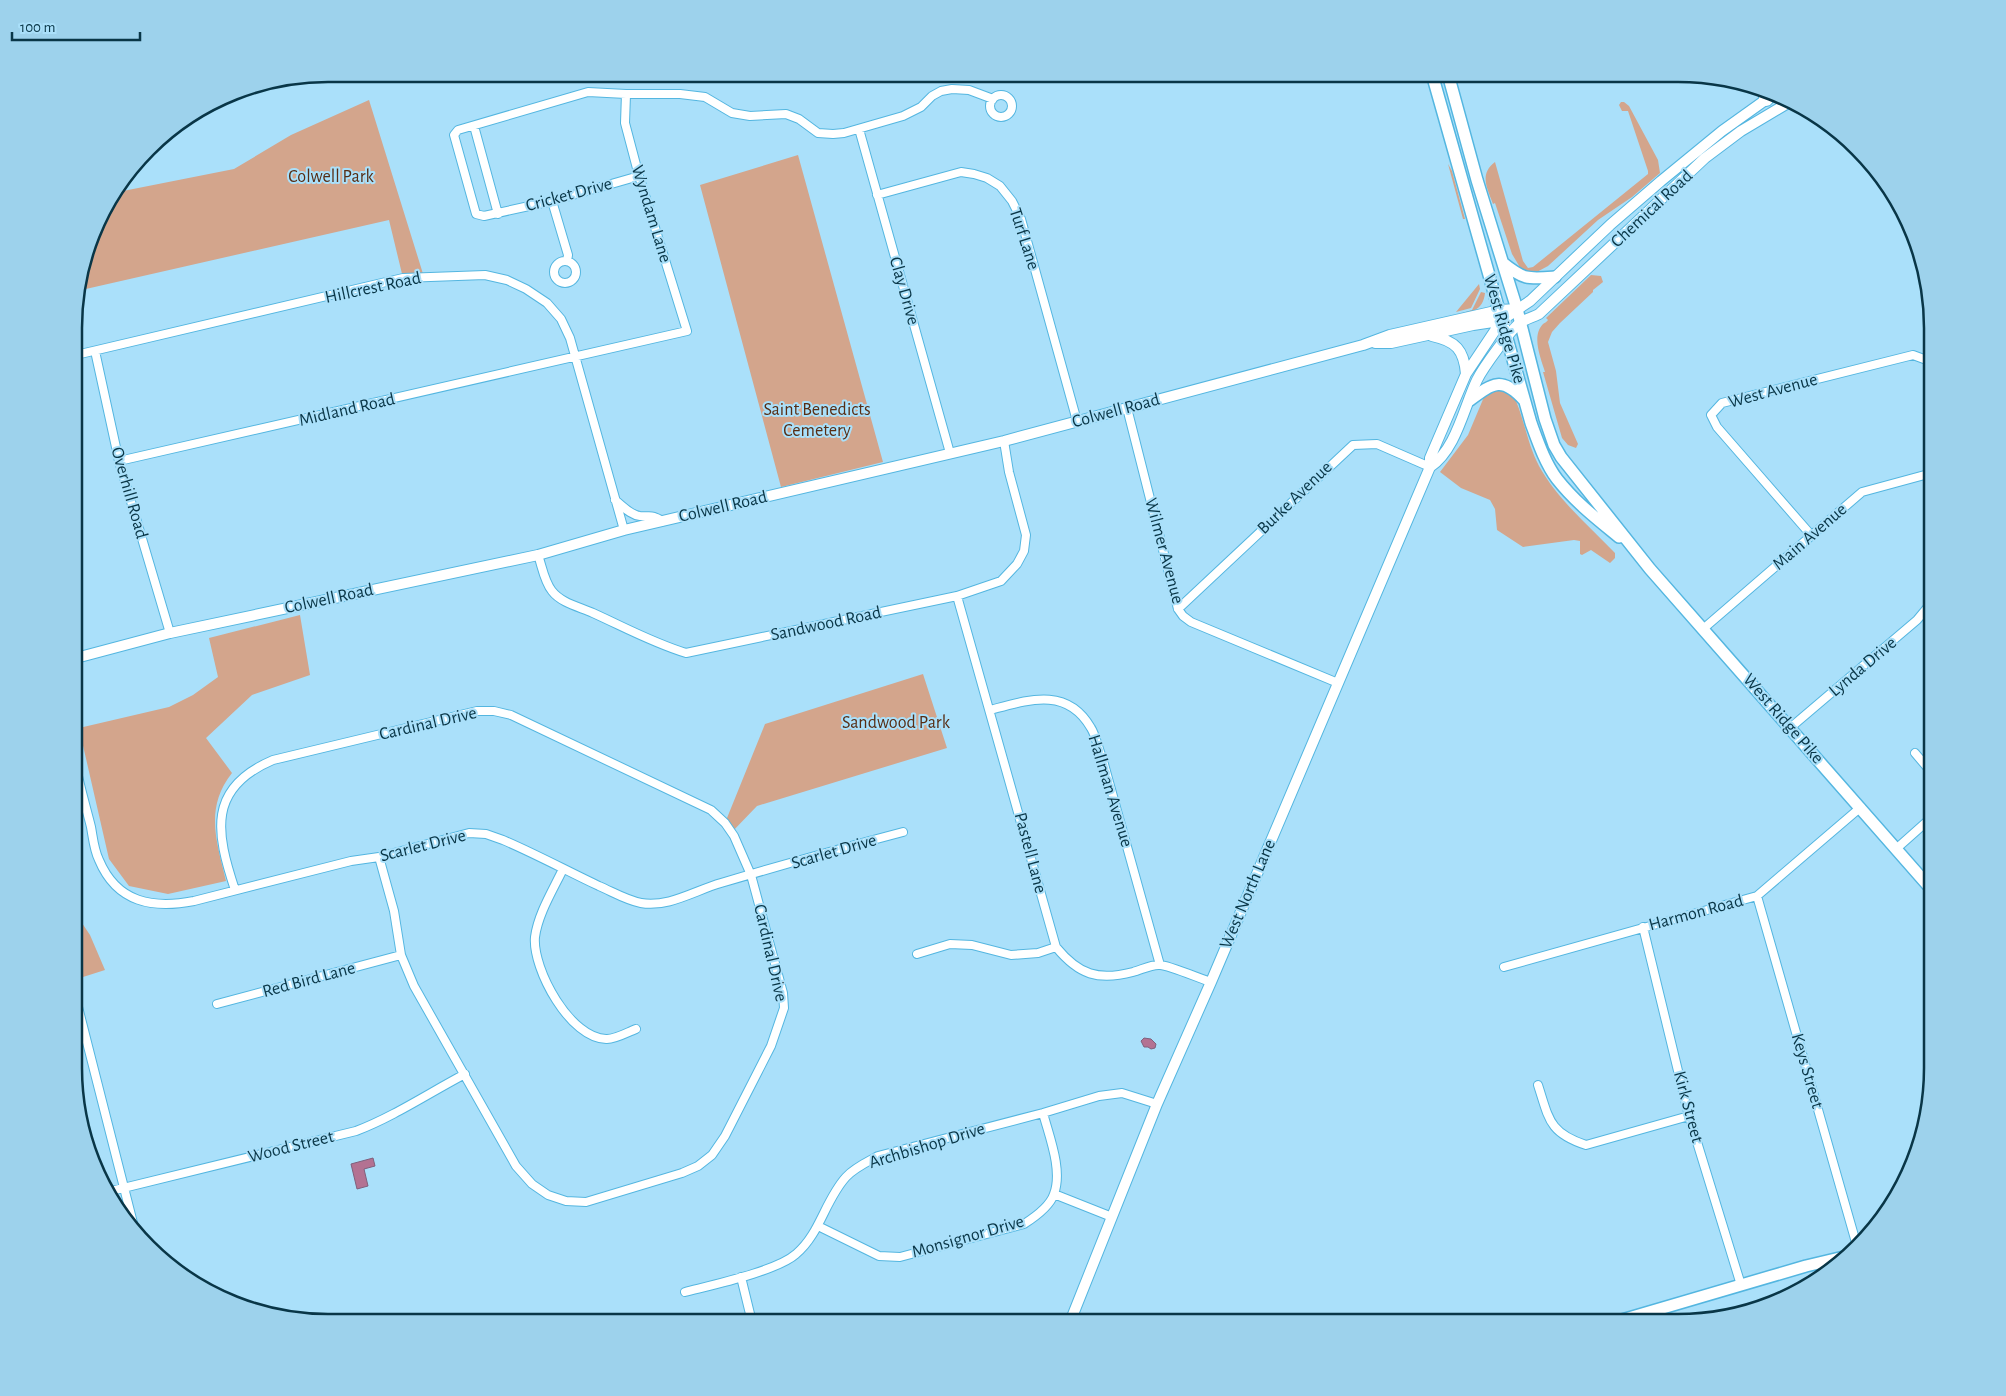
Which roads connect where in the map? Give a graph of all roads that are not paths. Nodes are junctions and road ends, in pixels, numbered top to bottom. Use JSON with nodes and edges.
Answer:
{"nodes":[{"id":1,"x":1435,"y":83,"type":"edge"},
{"id":2,"x":1451,"y":83,"type":"edge"},
{"id":3,"x":626,"y":94,"type":"junction"},
{"id":4,"x":993,"y":99,"type":"dead end"},
{"id":5,"x":1766,"y":99,"type":"edge"},
{"id":6,"x":1783,"y":106,"type":"edge"},
{"id":7,"x":474,"y":126,"type":"junction"},
{"id":8,"x":859,"y":129,"type":"junction"},
{"id":9,"x":639,"y":176,"type":"junction"},
{"id":10,"x":877,"y":195,"type":"junction"},
{"id":11,"x":552,"y":201,"type":"junction"},
{"id":12,"x":498,"y":214,"type":"junction"},
{"id":13,"x":567,"y":261,"type":"dead end"},
{"id":14,"x":1503,"y":263,"type":"junction"},
{"id":15,"x":1555,"y":278,"type":"junction"},
{"id":16,"x":1517,"y":309,"type":"junction"},
{"id":17,"x":1501,"y":315,"type":"junction"},
{"id":18,"x":1521,"y":322,"type":"junction"},
{"id":19,"x":687,"y":331,"type":"joint"},
{"id":20,"x":1429,"y":335,"type":"junction"},
{"id":21,"x":1507,"y":337,"type":"junction"},
{"id":22,"x":1367,"y":343,"type":"junction"},
{"id":23,"x":95,"y":351,"type":"junction"},
{"id":24,"x":83,"y":354,"type":"edge"},
{"id":25,"x":575,"y":358,"type":"junction"},
{"id":26,"x":1924,"y":359,"type":"edge"},
{"id":27,"x":1466,"y":374,"type":"junction"},
{"id":28,"x":1470,"y":400,"type":"junction"},
{"id":29,"x":1525,"y":402,"type":"junction"},
{"id":30,"x":1127,"y":408,"type":"junction"},
{"id":31,"x":1077,"y":421,"type":"junction"},
{"id":32,"x":1004,"y":441,"type":"junction"},
{"id":33,"x":950,"y":453,"type":"junction"},
{"id":34,"x":119,"y":461,"type":"junction"},
{"id":35,"x":1430,"y":467,"type":"junction"},
{"id":36,"x":1924,"y":475,"type":"edge"},
{"id":37,"x":616,"y":500,"type":"junction"},
{"id":38,"x":663,"y":521,"type":"junction"},
{"id":39,"x":624,"y":530,"type":"junction"},
{"id":40,"x":1811,"y":535,"type":"junction"},
{"id":41,"x":1634,"y":549,"type":"junction"},
{"id":42,"x":538,"y":555,"type":"junction"},
{"id":43,"x":957,"y":596,"type":"junction"},
{"id":44,"x":1178,"y":609,"type":"junction"},
{"id":45,"x":1924,"y":612,"type":"edge"},
{"id":46,"x":1703,"y":629,"type":"junction"},
{"id":47,"x":170,"y":633,"type":"junction"},
{"id":48,"x":83,"y":656,"type":"edge"},
{"id":49,"x":1338,"y":683,"type":"junction"},
{"id":50,"x":990,"y":710,"type":"junction"},
{"id":51,"x":1790,"y":728,"type":"junction"},
{"id":52,"x":1915,"y":753,"type":"dead end"},
{"id":53,"x":1924,"y":764,"type":"edge"},
{"id":54,"x":83,"y":797,"type":"edge"},
{"id":55,"x":1860,"y":808,"type":"junction"},
{"id":56,"x":1924,"y":824,"type":"edge"},
{"id":57,"x":903,"y":832,"type":"dead end"},
{"id":58,"x":1896,"y":849,"type":"junction"},
{"id":59,"x":379,"y":857,"type":"junction"},
{"id":60,"x":563,"y":870,"type":"junction"},
{"id":61,"x":751,"y":875,"type":"junction"},
{"id":62,"x":1924,"y":881,"type":"edge"},
{"id":63,"x":235,"y":890,"type":"junction"},
{"id":64,"x":1757,"y":896,"type":"junction"},
{"id":65,"x":1643,"y":927,"type":"junction"},
{"id":66,"x":1056,"y":946,"type":"junction"},
{"id":67,"x":917,"y":954,"type":"dead end"},
{"id":68,"x":402,"y":955,"type":"junction"},
{"id":69,"x":1160,"y":964,"type":"junction"},
{"id":70,"x":1504,"y":967,"type":"dead end"},
{"id":71,"x":1211,"y":982,"type":"junction"},
{"id":72,"x":217,"y":1004,"type":"dead end"},
{"id":73,"x":83,"y":1026,"type":"edge"},
{"id":74,"x":636,"y":1029,"type":"dead end"},
{"id":75,"x":465,"y":1074,"type":"junction"},
{"id":76,"x":1538,"y":1085,"type":"dead end"},
{"id":77,"x":1157,"y":1104,"type":"junction"},
{"id":78,"x":1043,"y":1113,"type":"junction"},
{"id":79,"x":1689,"y":1116,"type":"junction"},
{"id":80,"x":124,"y":1187,"type":"junction"},
{"id":81,"x":115,"y":1190,"type":"edge"},
{"id":82,"x":1054,"y":1194,"type":"junction"},
{"id":83,"x":131,"y":1214,"type":"edge"},
{"id":84,"x":1112,"y":1217,"type":"junction"},
{"id":85,"x":818,"y":1226,"type":"junction"},
{"id":86,"x":1855,"y":1237,"type":"edge"},
{"id":87,"x":1829,"y":1261,"type":"edge"},
{"id":88,"x":742,"y":1277,"type":"junction"},
{"id":89,"x":1741,"y":1285,"type":"junction"},
{"id":90,"x":684,"y":1292,"type":"dead end"},
{"id":91,"x":750,"y":1314,"type":"edge"},
{"id":92,"x":1073,"y":1314,"type":"edge"},
{"id":93,"x":1642,"y":1314,"type":"edge"}],
"edges":[{"from":1,"to":17,"type":"main road","name":"West Ridge Pike"},
{"from":2,"to":14,"type":"main road","name":"West Ridge Pike"},
{"from":3,"to":7,"type":"street"},
{"from":3,"to":8,"type":"street"},
{"from":3,"to":9,"type":"street","name":"Wyndam Lane"},
{"from":4,"to":8,"type":"street"},
{"from":5,"to":15,"type":"main road","name":"Chemical Road"},
{"from":6,"to":18,"type":"main road","name":"Chemical Road"},
{"from":7,"to":12,"type":"street"},
{"from":7,"to":12,"type":"street","name":"Cricket Drive"},
{"from":8,"to":10,"type":"street","name":"Clay Drive"},
{"from":9,"to":11,"type":"street","name":"Cricket Drive"},
{"from":9,"to":19,"type":"street","name":"Wyndam Lane"},
{"from":10,"to":31,"type":"street","name":"Turf Lane"},
{"from":10,"to":33,"type":"street","name":"Clay Drive"},
{"from":11,"to":12,"type":"street","name":"Cricket Drive"},
{"from":11,"to":13,"type":"street"},
{"from":14,"to":15,"type":"main road"},
{"from":14,"to":16,"type":"main road","name":"West Ridge Pike"},
{"from":15,"to":16,"type":"main road","name":"Chemical Road"},
{"from":16,"to":17,"type":"main road","name":"West North Lane"},
{"from":16,"to":18,"type":"main road","name":"West Ridge Pike"},
{"from":17,"to":18,"type":"main road"},
{"from":17,"to":20,"type":"main road","name":"Colwell Road"},
{"from":17,"to":21,"type":"main road","name":"West Ridge Pike"},
{"from":17,"to":22,"type":"main road","name":"Colwell Road"},
{"from":17,"to":27,"type":"main road","name":"West North Lane"},
{"from":18,"to":21,"type":"main road","name":"West North Lane"},
{"from":18,"to":41,"type":"main road","name":"West Ridge Pike"},
{"from":19,"to":25,"type":"street","name":"Midland Road"},
{"from":20,"to":22,"type":"main road","name":"Colwell Road"},
{"from":20,"to":27,"type":"main road"},
{"from":21,"to":28,"type":"main road","name":"West North Lane"},
{"from":21,"to":29,"type":"main road","name":"West Ridge Pike"},
{"from":22,"to":30,"type":"main road","name":"Colwell Road"},
{"from":23,"to":24,"type":"street","name":"Hillcrest Road"},
{"from":23,"to":25,"type":"street","name":"Hillcrest Road"},
{"from":23,"to":34,"type":"street","name":"Overhill Road"},
{"from":25,"to":34,"type":"street","name":"Midland Road"},
{"from":25,"to":37,"type":"street","name":"Hillcrest Road"},
{"from":26,"to":40,"type":"street","name":"West Avenue"},
{"from":27,"to":35,"type":"main road","name":"West North Lane"},
{"from":28,"to":29,"type":"main road"},
{"from":28,"to":35,"type":"main road","name":"West North Lane"},
{"from":29,"to":41,"type":"main road","name":"West Ridge Pike"},
{"from":30,"to":31,"type":"main road","name":"Colwell Road"},
{"from":30,"to":44,"type":"street","name":"Wilmer Avenue"},
{"from":31,"to":32,"type":"main road","name":"Colwell Road"},
{"from":32,"to":33,"type":"main road","name":"Colwell Road"},
{"from":32,"to":43,"type":"street","name":"Sandwood Road"},
{"from":33,"to":38,"type":"main road","name":"Colwell Road"},
{"from":34,"to":47,"type":"street","name":"Overhill Road"},
{"from":35,"to":44,"type":"street","name":"Burke Avenue"},
{"from":35,"to":49,"type":"main road","name":"West North Lane"},
{"from":36,"to":40,"type":"street","name":"Main Avenue"},
{"from":37,"to":38,"type":"street"},
{"from":37,"to":39,"type":"street","name":"Hillcrest Road"},
{"from":38,"to":39,"type":"main road","name":"Colwell Road"},
{"from":39,"to":42,"type":"main road","name":"Colwell Road"},
{"from":40,"to":46,"type":"street","name":"Main Avenue"},
{"from":41,"to":46,"type":"main road","name":"West Ridge Pike"},
{"from":42,"to":43,"type":"street","name":"Sandwood Road"},
{"from":42,"to":47,"type":"main road","name":"Colwell Road"},
{"from":43,"to":50,"type":"street","name":"Pastell Lane"},
{"from":44,"to":49,"type":"street","name":"Wilmer Avenue"},
{"from":45,"to":51,"type":"street","name":"Lynda Drive"},
{"from":46,"to":51,"type":"main road","name":"West Ridge Pike"},
{"from":47,"to":48,"type":"main road","name":"Colwell Road"},
{"from":49,"to":71,"type":"main road","name":"West North Lane"},
{"from":50,"to":66,"type":"street","name":"Pastell Lane"},
{"from":50,"to":69,"type":"street","name":"Hallman Avenue"},
{"from":51,"to":55,"type":"main road","name":"West Ridge Pike"},
{"from":52,"to":53,"type":"street"},
{"from":54,"to":63,"type":"street","name":"Scarlet Drive"},
{"from":55,"to":58,"type":"main road","name":"West Ridge Pike"},
{"from":55,"to":64,"type":"street","name":"Harmon Road"},
{"from":56,"to":58,"type":"street"},
{"from":57,"to":61,"type":"street","name":"Scarlet Drive"},
{"from":58,"to":62,"type":"main road","name":"West Ridge Pike"},
{"from":59,"to":60,"type":"street","name":"Scarlet Drive"},
{"from":59,"to":63,"type":"street","name":"Scarlet Drive"},
{"from":59,"to":68,"type":"street","name":"Cardinal Drive"},
{"from":60,"to":61,"type":"street","name":"Scarlet Drive"},
{"from":60,"to":74,"type":"street"},
{"from":61,"to":63,"type":"street","name":"Cardinal Drive"},
{"from":61,"to":75,"type":"street","name":"Cardinal Drive"},
{"from":64,"to":65,"type":"street","name":"Harmon Road"},
{"from":64,"to":86,"type":"street","name":"Keys Street"},
{"from":65,"to":70,"type":"street","name":"Harmon Road"},
{"from":65,"to":79,"type":"street","name":"Kirk Street"},
{"from":66,"to":67,"type":"street"},
{"from":66,"to":69,"type":"street","name":"Pastell Lane"},
{"from":68,"to":72,"type":"street","name":"Red Bird Lane"},
{"from":68,"to":75,"type":"street","name":"Cardinal Drive"},
{"from":69,"to":71,"type":"street"},
{"from":71,"to":77,"type":"main road","name":"West North Lane"},
{"from":73,"to":80,"type":"street"},
{"from":75,"to":80,"type":"street","name":"Wood Street"},
{"from":76,"to":79,"type":"street"},
{"from":77,"to":78,"type":"street","name":"Archbishop Drive"},
{"from":77,"to":84,"type":"main road","name":"West North Lane"},
{"from":78,"to":82,"type":"street"},
{"from":78,"to":85,"type":"street","name":"Archbishop Drive"},
{"from":79,"to":89,"type":"street","name":"Kirk Street"},
{"from":80,"to":81,"type":"street","name":"Wood Street"},
{"from":80,"to":83,"type":"street"},
{"from":82,"to":84,"type":"street"},
{"from":82,"to":85,"type":"street","name":"Monsignor Drive"},
{"from":84,"to":92,"type":"main road","name":"West North Lane"},
{"from":85,"to":88,"type":"street","name":"Archbishop Drive"},
{"from":87,"to":89,"type":"main road"},
{"from":88,"to":90,"type":"street","name":"Archbishop Drive"},
{"from":88,"to":91,"type":"street"},
{"from":89,"to":93,"type":"main road"}]}
